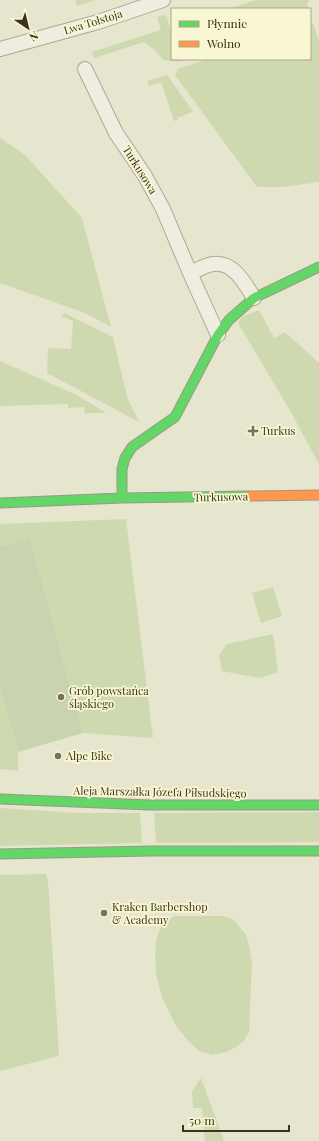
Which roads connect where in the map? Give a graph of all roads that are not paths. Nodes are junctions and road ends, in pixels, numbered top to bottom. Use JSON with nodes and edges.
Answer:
{"nodes":[{"id":1,"x":163,"y":0,"type":"edge"},
{"id":2,"x":0,"y":49,"type":"edge"},
{"id":3,"x":85,"y":69,"type":"dead end"},
{"id":4,"x":319,"y":267,"type":"edge"},
{"id":5,"x":190,"y":273,"type":"junction"},
{"id":6,"x":254,"y":298,"type":"junction"},
{"id":7,"x":218,"y":335,"type":"junction"},
{"id":8,"x":319,"y":495,"type":"edge"},
{"id":9,"x":122,"y":498,"type":"junction"},
{"id":10,"x":0,"y":503,"type":"edge"},
{"id":11,"x":0,"y":800,"type":"edge"},
{"id":12,"x":319,"y":805,"type":"edge"},
{"id":13,"x":319,"y":850,"type":"edge"},
{"id":14,"x":0,"y":854,"type":"edge"}],
"edges":[{"from":1,"to":2,"type":"street","name":"Lwa Tołstoja"},
{"from":3,"to":5,"type":"street","name":"Turkusowa"},
{"from":4,"to":6,"type":"street"},
{"from":5,"to":6,"type":"street"},
{"from":5,"to":7,"type":"street","name":"Turkusowa"},
{"from":6,"to":7,"type":"street"},
{"from":7,"to":9,"type":"street"},
{"from":8,"to":9,"type":"street","name":"Turkusowa"},
{"from":9,"to":10,"type":"street","name":"Turkusowa"},
{"from":11,"to":12,"type":"street","name":"Aleja Marszałka Józefa Piłsudskiego"},
{"from":13,"to":14,"type":"street"}]}
